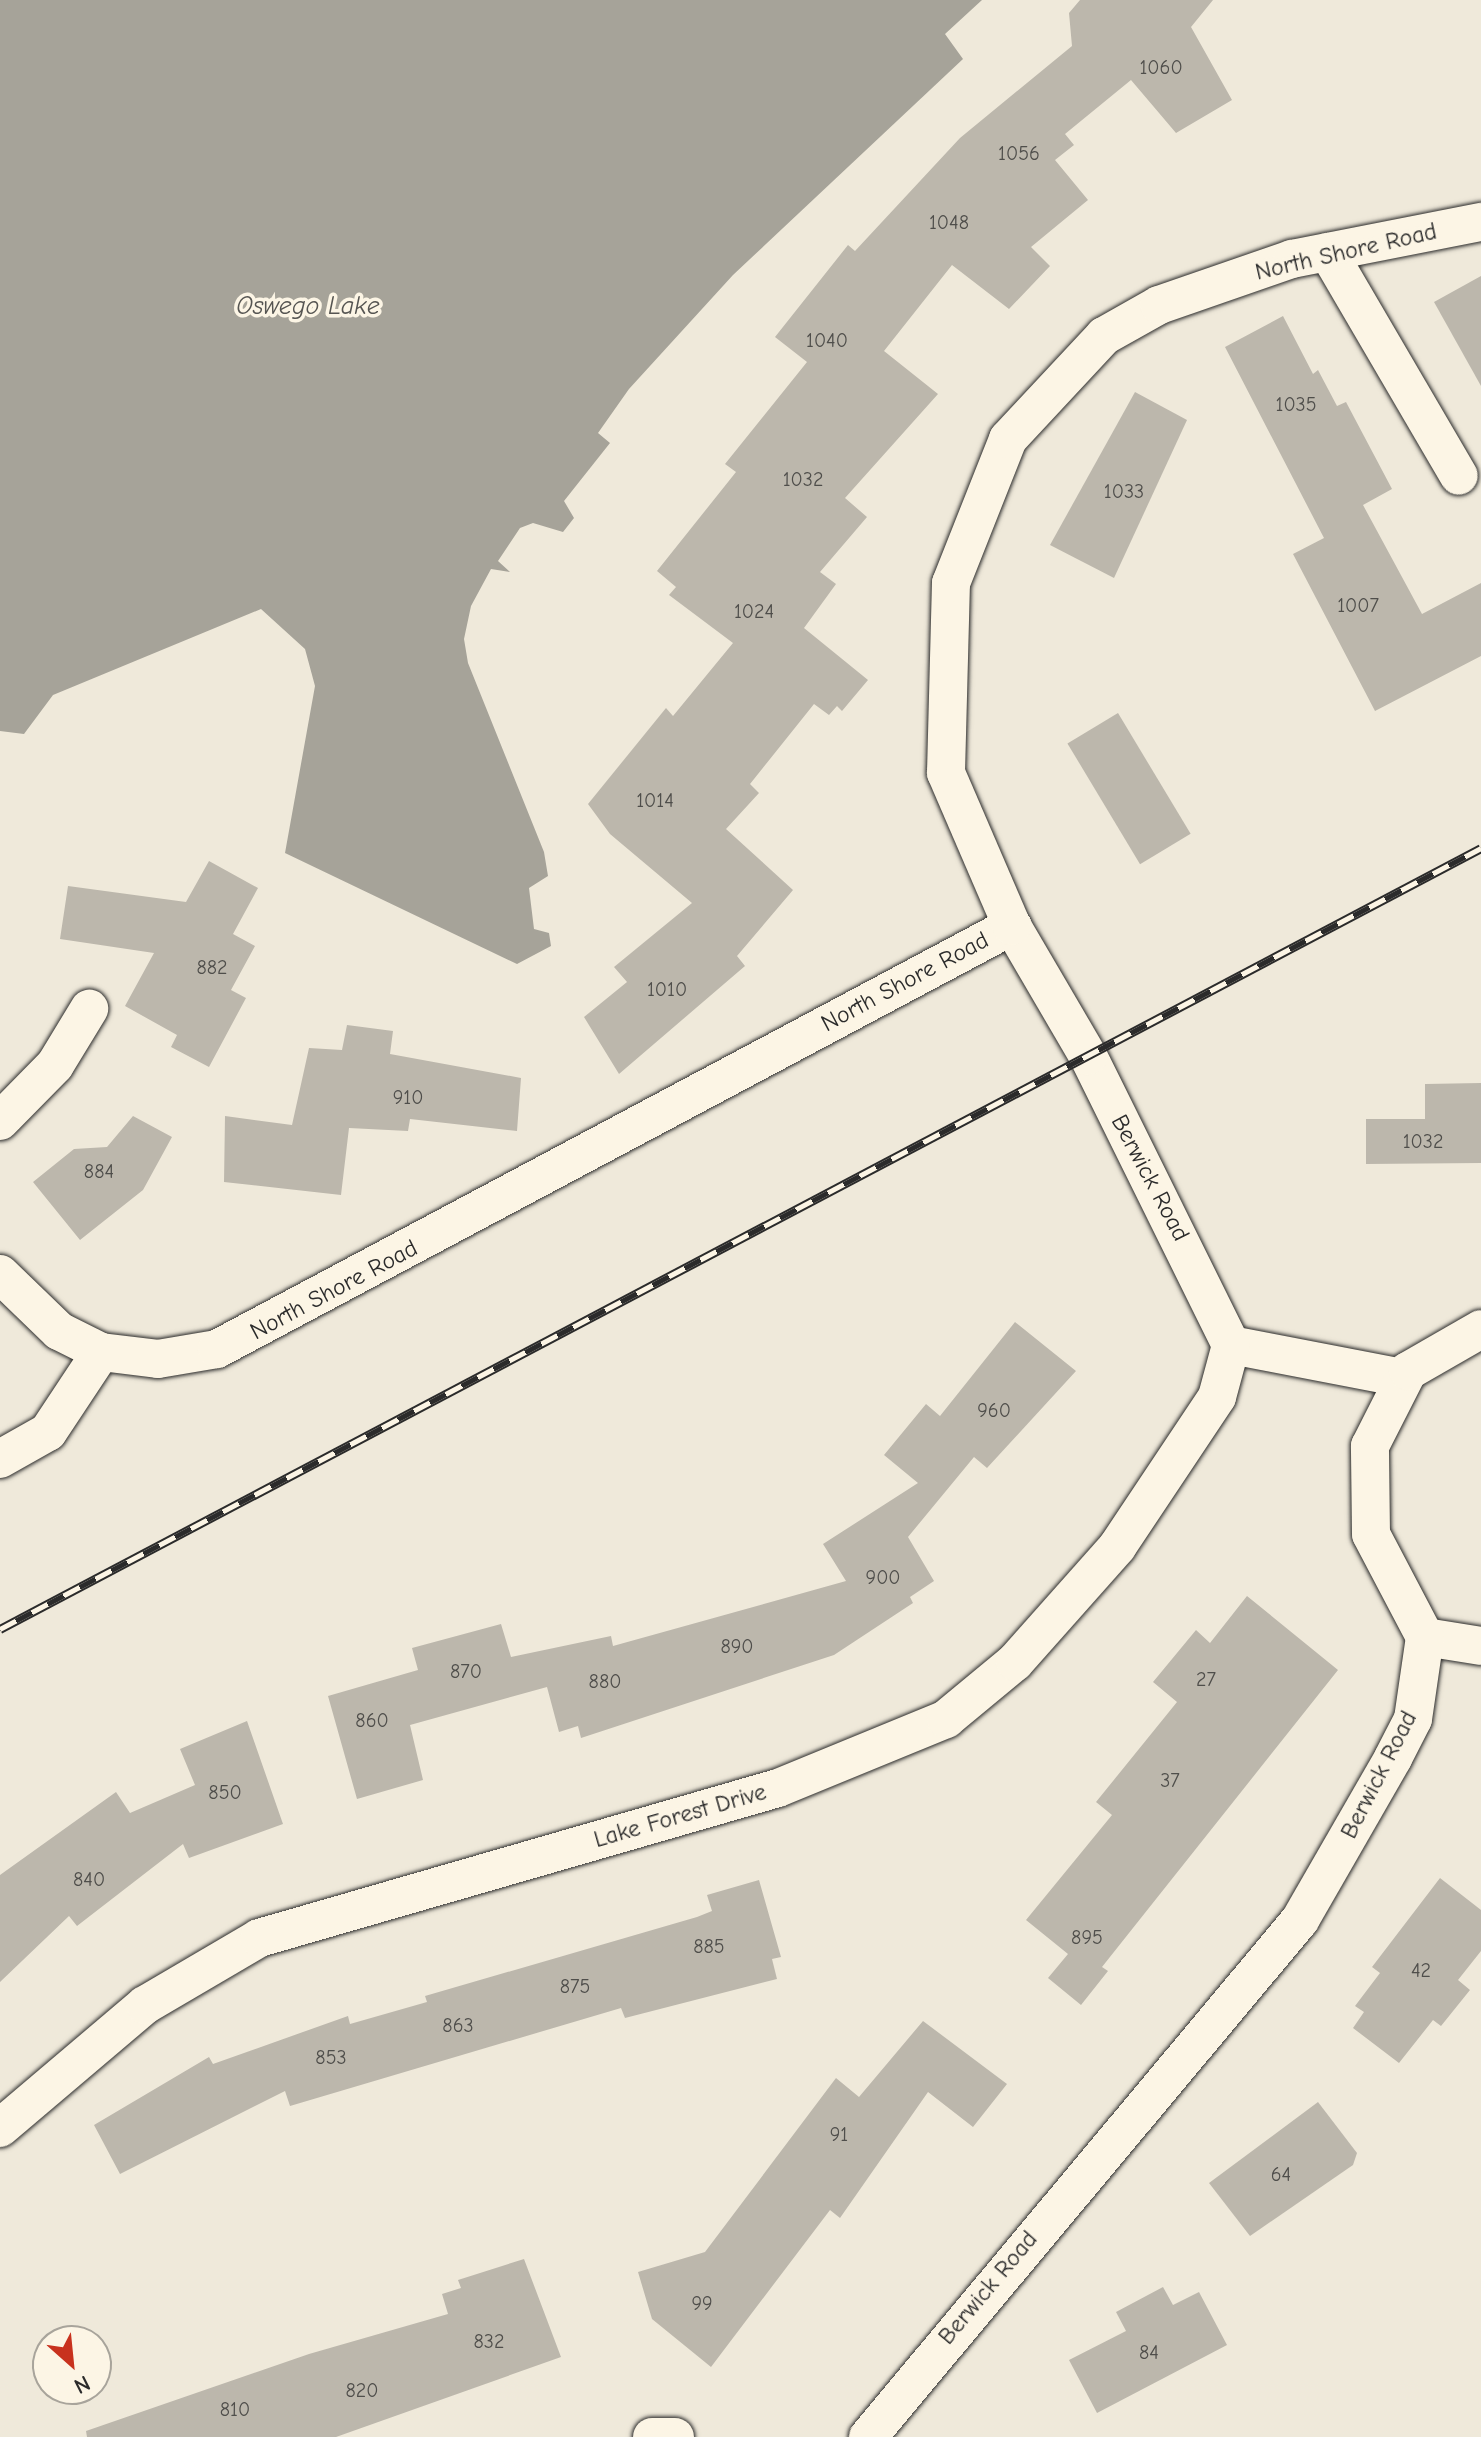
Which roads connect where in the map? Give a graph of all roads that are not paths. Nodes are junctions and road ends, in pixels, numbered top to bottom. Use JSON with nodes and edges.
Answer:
{"nodes":[{"id":1,"x":1481,"y":222,"type":"edge"},
{"id":2,"x":1328,"y":252,"type":"junction"},
{"id":3,"x":1459,"y":476,"type":"dead end"},
{"id":4,"x":1012,"y":926,"type":"junction"},
{"id":5,"x":89,"y":1009,"type":"dead end"},
{"id":6,"x":0,"y":1121,"type":"edge"},
{"id":7,"x":0,"y":1274,"type":"edge"},
{"id":8,"x":1481,"y":1329,"type":"edge"},
{"id":9,"x":1231,"y":1345,"type":"junction"},
{"id":10,"x":101,"y":1352,"type":"junction"},
{"id":11,"x":1403,"y":1378,"type":"junction"},
{"id":12,"x":0,"y":1459,"type":"edge"},
{"id":13,"x":1425,"y":1637,"type":"junction"},
{"id":14,"x":1481,"y":1646,"type":"edge"},
{"id":15,"x":0,"y":2128,"type":"edge"},
{"id":16,"x":652,"y":2437,"type":"edge"},
{"id":17,"x":675,"y":2437,"type":"edge"},
{"id":18,"x":868,"y":2437,"type":"edge"}],
"edges":[{"from":1,"to":2,"type":"street","name":"North Shore Road"},
{"from":2,"to":3,"type":"street"},
{"from":2,"to":4,"type":"street","name":"North Shore Road"},
{"from":4,"to":9,"type":"street","name":"Berwick Road"},
{"from":4,"to":10,"type":"street","name":"North Shore Road"},
{"from":5,"to":6,"type":"street"},
{"from":7,"to":10,"type":"street","name":"North Shore Road"},
{"from":8,"to":11,"type":"street"},
{"from":9,"to":11,"type":"street"},
{"from":9,"to":15,"type":"street","name":"Lake Forest Drive"},
{"from":10,"to":12,"type":"street"},
{"from":11,"to":13,"type":"street"},
{"from":13,"to":14,"type":"street"},
{"from":13,"to":18,"type":"street","name":"Berwick Road"},
{"from":16,"to":17,"type":"street"}]}
